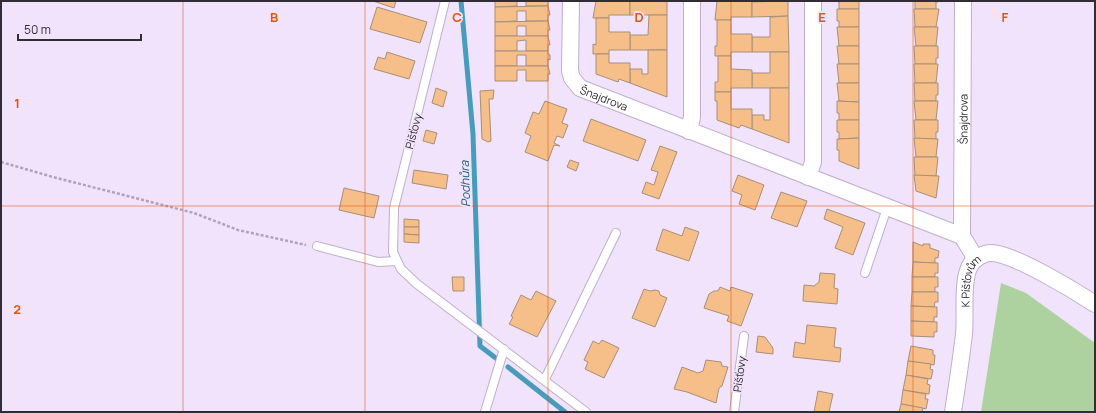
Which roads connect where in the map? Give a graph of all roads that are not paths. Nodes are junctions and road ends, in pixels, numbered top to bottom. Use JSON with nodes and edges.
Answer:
{"nodes":[{"id":1,"x":445,"y":1,"type":"edge"},
{"id":2,"x":571,"y":1,"type":"edge"},
{"id":3,"x":692,"y":1,"type":"edge"},
{"id":4,"x":813,"y":1,"type":"edge"},
{"id":5,"x":962,"y":1,"type":"edge"},
{"id":6,"x":689,"y":131,"type":"junction"},
{"id":7,"x":808,"y":177,"type":"junction"},
{"id":8,"x":888,"y":208,"type":"junction"},
{"id":9,"x":616,"y":233,"type":"dead end"},
{"id":10,"x":962,"y":236,"type":"junction"},
{"id":11,"x":317,"y":246,"type":"road end"},
{"id":12,"x":976,"y":259,"type":"junction"},
{"id":13,"x":396,"y":261,"type":"junction"},
{"id":14,"x":865,"y":273,"type":"dead end"},
{"id":15,"x":1095,"y":304,"type":"edge"},
{"id":16,"x":744,"y":336,"type":"dead end"},
{"id":17,"x":504,"y":349,"type":"junction"},
{"id":18,"x":545,"y":379,"type":"junction"},
{"id":19,"x":485,"y":412,"type":"edge"},
{"id":20,"x":586,"y":412,"type":"edge"},
{"id":21,"x":734,"y":412,"type":"edge"},
{"id":22,"x":953,"y":412,"type":"edge"}],
"edges":[{"from":1,"to":13,"type":"lane","name":"Píšťovy"},
{"from":2,"to":6,"type":"street","name":"Šnajdrova"},
{"from":3,"to":6,"type":"street"},
{"from":4,"to":7,"type":"street"},
{"from":5,"to":10,"type":"street","name":"Šnajdrova"},
{"from":6,"to":7,"type":"street","name":"Šnajdrova"},
{"from":7,"to":8,"type":"street","name":"Šnajdrova"},
{"from":8,"to":10,"type":"street","name":"Šnajdrova"},
{"from":8,"to":14,"type":"lane"},
{"from":9,"to":18,"type":"lane"},
{"from":10,"to":12,"type":"street"},
{"from":11,"to":13,"type":"lane"},
{"from":12,"to":15,"type":"street","name":"K Píšťovům"},
{"from":12,"to":22,"type":"street","name":"K Píšťovům"},
{"from":13,"to":17,"type":"lane","name":"Píšťovy"},
{"from":16,"to":21,"type":"lane","name":"Píšťovy"},
{"from":17,"to":18,"type":"lane","name":"Píšťovy"},
{"from":17,"to":19,"type":"lane"},
{"from":18,"to":20,"type":"lane","name":"Píšťovy"}]}
